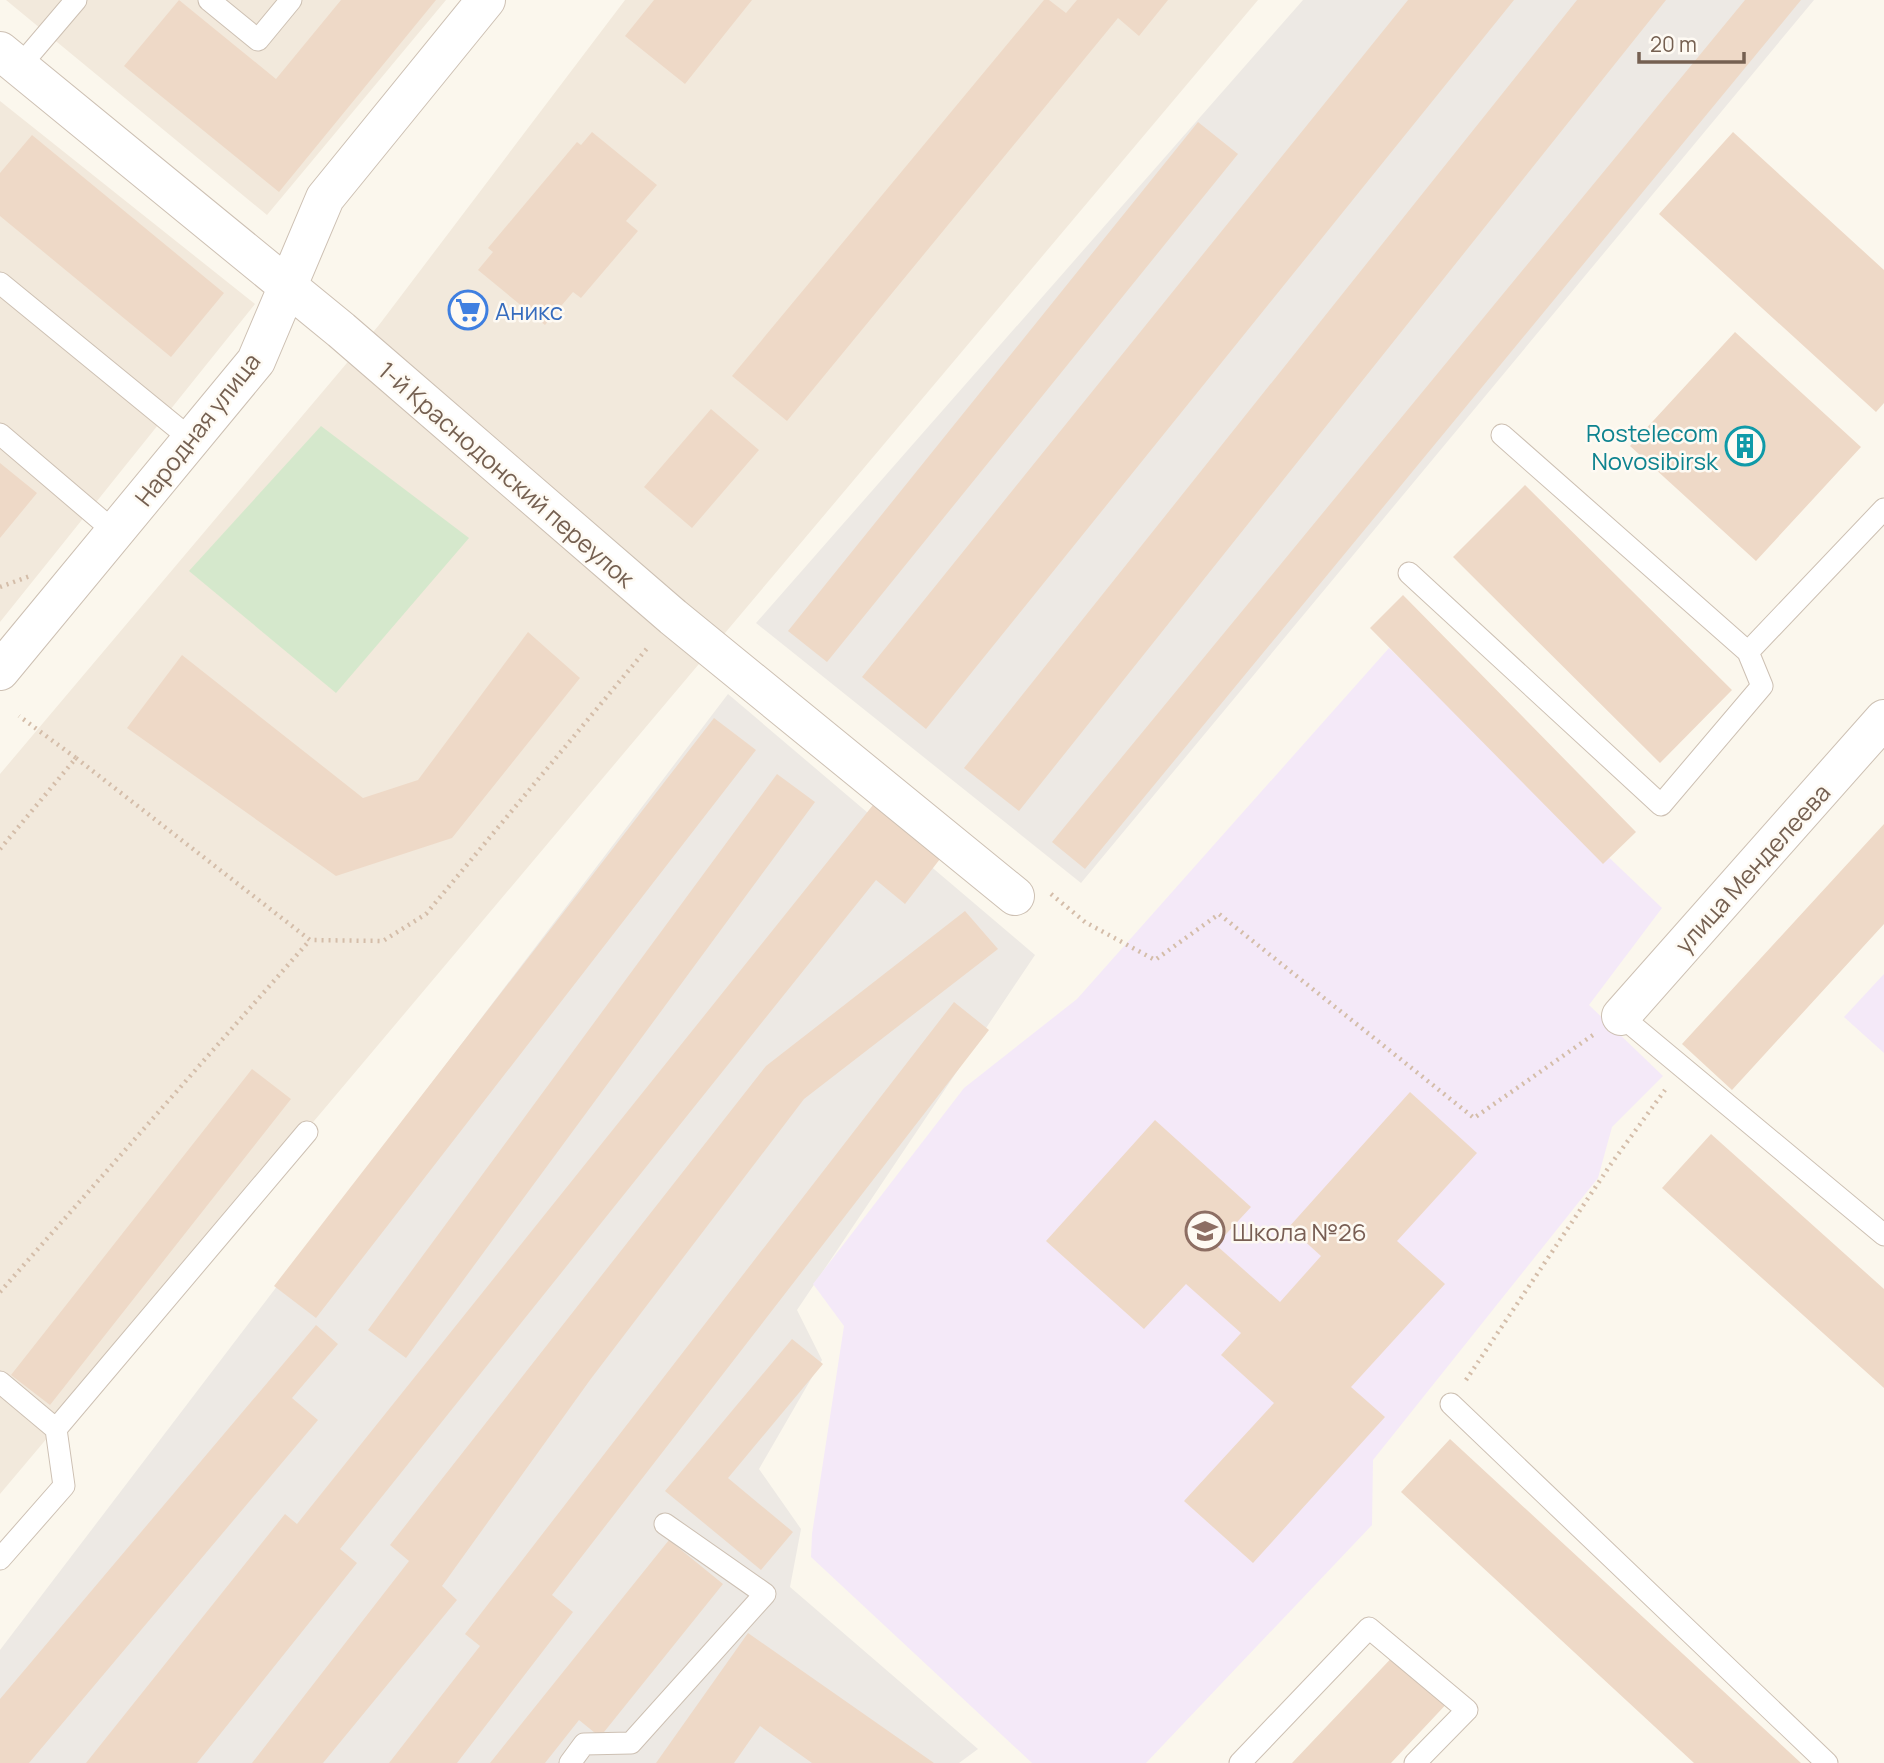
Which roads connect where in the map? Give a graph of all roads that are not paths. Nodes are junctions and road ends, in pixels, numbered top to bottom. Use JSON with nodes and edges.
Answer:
{"nodes":[{"id":1,"x":76,"y":0,"type":"edge"},
{"id":2,"x":209,"y":0,"type":"edge"},
{"id":3,"x":291,"y":0,"type":"edge"},
{"id":4,"x":486,"y":0,"type":"edge"},
{"id":5,"x":10,"y":59,"type":"edge"},
{"id":6,"x":0,"y":283,"type":"edge"},
{"id":7,"x":288,"y":286,"type":"junction"},
{"id":8,"x":0,"y":434,"type":"edge"},
{"id":9,"x":1502,"y":435,"type":"dead end"},
{"id":10,"x":191,"y":440,"type":"junction"},
{"id":11,"x":1884,"y":509,"type":"edge"},
{"id":12,"x":115,"y":532,"type":"junction"},
{"id":13,"x":1409,"y":573,"type":"dead end"},
{"id":14,"x":1748,"y":652,"type":"junction"},
{"id":15,"x":0,"y":671,"type":"edge"},
{"id":16,"x":1884,"y":719,"type":"edge"},
{"id":17,"x":1015,"y":896,"type":"dead end"},
{"id":18,"x":1621,"y":1016,"type":"joint"},
{"id":19,"x":307,"y":1132,"type":"dead end"},
{"id":20,"x":1884,"y":1234,"type":"edge"},
{"id":21,"x":0,"y":1382,"type":"edge"},
{"id":22,"x":1451,"y":1404,"type":"road end"},
{"id":23,"x":56,"y":1429,"type":"junction"},
{"id":24,"x":665,"y":1524,"type":"dead end"},
{"id":25,"x":0,"y":1559,"type":"edge"},
{"id":26,"x":570,"y":1763,"type":"edge"},
{"id":27,"x":1240,"y":1763,"type":"edge"},
{"id":28,"x":1415,"y":1763,"type":"edge"},
{"id":29,"x":1828,"y":1763,"type":"edge"}],
"edges":[{"from":1,"to":5,"type":"lane"},
{"from":2,"to":3,"type":"lane"},
{"from":4,"to":7,"type":"street","name":"Народная улица"},
{"from":5,"to":7,"type":"street","name":"1-й Краснодонский переулок"},
{"from":6,"to":10,"type":"lane"},
{"from":7,"to":10,"type":"street","name":"Народная улица"},
{"from":7,"to":17,"type":"street","name":"1-й Краснодонский переулок"},
{"from":8,"to":12,"type":"lane"},
{"from":9,"to":14,"type":"lane"},
{"from":10,"to":12,"type":"street","name":"Народная улица"},
{"from":11,"to":14,"type":"lane"},
{"from":12,"to":15,"type":"street","name":"Народная улица"},
{"from":13,"to":14,"type":"lane"},
{"from":16,"to":18,"type":"street","name":"улица Менделеева"},
{"from":18,"to":20,"type":"lane"},
{"from":19,"to":23,"type":"lane"},
{"from":21,"to":23,"type":"lane"},
{"from":22,"to":29,"type":"lane"},
{"from":23,"to":25,"type":"lane"},
{"from":24,"to":26,"type":"lane"},
{"from":27,"to":28,"type":"lane"}]}
